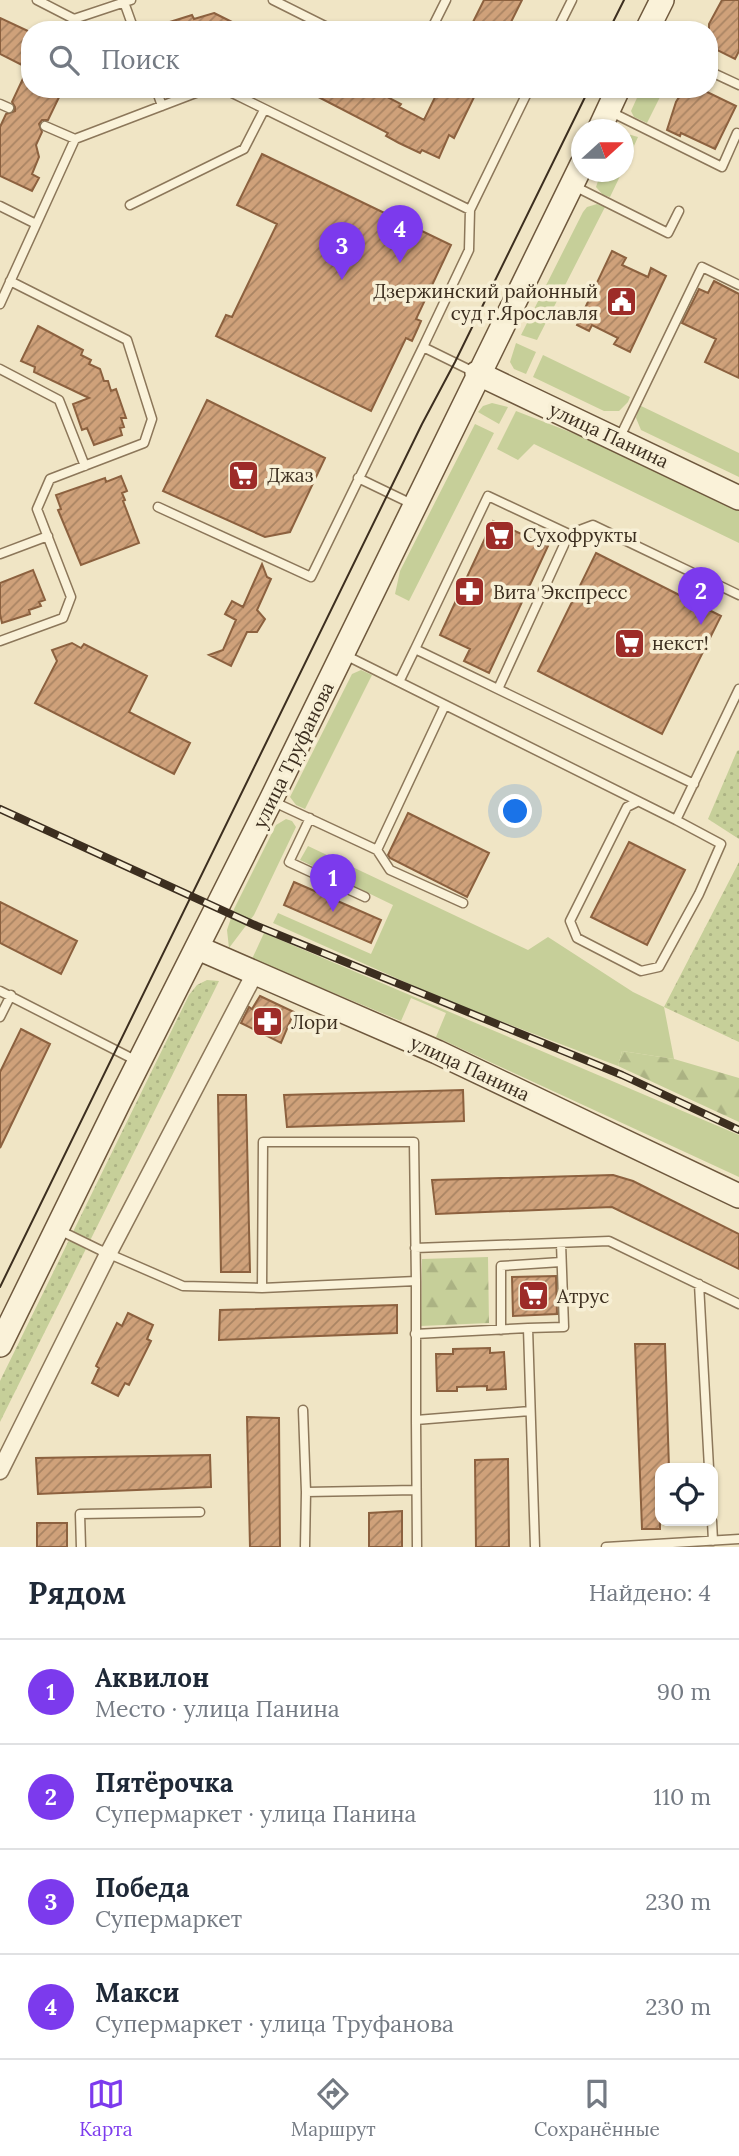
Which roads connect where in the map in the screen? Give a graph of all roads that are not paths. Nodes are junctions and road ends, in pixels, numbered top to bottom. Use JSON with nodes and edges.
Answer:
{"nodes":[{"id":1,"x":37,"y":0,"type":"edge"},
{"id":2,"x":273,"y":0,"type":"edge"},
{"id":3,"x":446,"y":0,"type":"edge"},
{"id":4,"x":572,"y":0,"type":"edge"},
{"id":5,"x":662,"y":0,"type":"edge"},
{"id":6,"x":127,"y":1,"type":"edge"},
{"id":7,"x":132,"y":21,"type":"edge"},
{"id":8,"x":315,"y":21,"type":"edge"},
{"id":9,"x":436,"y":21,"type":"edge"},
{"id":10,"x":562,"y":21,"type":"edge"},
{"id":11,"x":652,"y":21,"type":"edge"},
{"id":12,"x":718,"y":75,"type":"edge"},
{"id":13,"x":739,"y":85,"type":"edge"},
{"id":14,"x":159,"y":98,"type":"edge"},
{"id":15,"x":183,"y":98,"type":"edge"},
{"id":16,"x":241,"y":98,"type":"edge"},
{"id":17,"x":524,"y":98,"type":"edge"},
{"id":18,"x":614,"y":98,"type":"edge"},
{"id":19,"x":0,"y":104,"type":"edge"},
{"id":20,"x":162,"y":106,"type":"junction"},
{"id":21,"x":9,"y":108,"type":"dead end"},
{"id":22,"x":264,"y":110,"type":"junction"},
{"id":23,"x":603,"y":119,"type":"edge"},
{"id":24,"x":45,"y":125,"type":"dead end"},
{"id":25,"x":634,"y":132,"type":"edge"},
{"id":26,"x":737,"y":132,"type":"dead end"},
{"id":27,"x":75,"y":139,"type":"junction"},
{"id":28,"x":572,"y":182,"type":"edge"},
{"id":29,"x":588,"y":182,"type":"edge"},
{"id":30,"x":130,"y":205,"type":"dead end"},
{"id":31,"x":0,"y":206,"type":"edge"},
{"id":32,"x":470,"y":210,"type":"junction"},
{"id":33,"x":679,"y":211,"type":"dead end"},
{"id":34,"x":36,"y":224,"type":"junction"},
{"id":35,"x":10,"y":281,"type":"junction"},
{"id":36,"x":739,"y":285,"type":"edge"},
{"id":37,"x":0,"y":304,"type":"edge"},
{"id":38,"x":423,"y":347,"type":"junction"},
{"id":39,"x":0,"y":369,"type":"edge"},
{"id":40,"x":477,"y":373,"type":"junction"},
{"id":41,"x":619,"y":439,"type":"junction"},
{"id":42,"x":85,"y":466,"type":"junction"},
{"id":43,"x":358,"y":478,"type":"junction"},
{"id":44,"x":739,"y":498,"type":"edge"},
{"id":45,"x":414,"y":505,"type":"junction"},
{"id":46,"x":158,"y":507,"type":"dead end"},
{"id":47,"x":569,"y":534,"type":"junction"},
{"id":48,"x":48,"y":536,"type":"junction"},
{"id":49,"x":0,"y":554,"type":"edge"},
{"id":50,"x":739,"y":595,"type":"edge"},
{"id":51,"x":0,"y":641,"type":"edge"},
{"id":52,"x":415,"y":649,"type":"junction"},
{"id":53,"x":342,"y":654,"type":"junction"},
{"id":54,"x":399,"y":682,"type":"junction"},
{"id":55,"x":498,"y":689,"type":"junction"},
{"id":56,"x":739,"y":689,"type":"edge"},
{"id":57,"x":445,"y":705,"type":"junction"},
{"id":58,"x":694,"y":784,"type":"junction"},
{"id":59,"x":271,"y":800,"type":"junction"},
{"id":60,"x":637,"y":802,"type":"junction"},
{"id":61,"x":310,"y":818,"type":"junction"},
{"id":62,"x":676,"y":820,"type":"junction"},
{"id":63,"x":377,"y":850,"type":"junction"},
{"id":64,"x":365,"y":897,"type":"dead end"},
{"id":65,"x":463,"y":904,"type":"dead end"},
{"id":66,"x":198,"y":947,"type":"junction"},
{"id":67,"x":255,"y":973,"type":"junction"},
{"id":68,"x":0,"y":991,"type":"edge"},
{"id":69,"x":11,"y":995,"type":"junction"},
{"id":70,"x":0,"y":1017,"type":"edge"},
{"id":71,"x":140,"y":1063,"type":"junction"},
{"id":72,"x":739,"y":1196,"type":"edge"},
{"id":73,"x":57,"y":1229,"type":"junction"},
{"id":74,"x":561,"y":1243,"type":"junction"},
{"id":75,"x":415,"y":1248,"type":"junction"},
{"id":76,"x":108,"y":1254,"type":"junction"},
{"id":77,"x":561,"y":1262,"type":"junction"},
{"id":78,"x":416,"y":1281,"type":"junction"},
{"id":79,"x":699,"y":1284,"type":"junction"},
{"id":80,"x":262,"y":1288,"type":"junction"},
{"id":81,"x":739,"y":1304,"type":"edge"},
{"id":82,"x":528,"y":1328,"type":"junction"},
{"id":83,"x":502,"y":1329,"type":"junction"},
{"id":84,"x":415,"y":1334,"type":"junction"},
{"id":85,"x":0,"y":1345,"type":"edge"},
{"id":86,"x":303,"y":1410,"type":"dead end"},
{"id":87,"x":530,"y":1411,"type":"junction"},
{"id":88,"x":416,"y":1420,"type":"junction"},
{"id":89,"x":709,"y":1463,"type":"edge"},
{"id":90,"x":0,"y":1471,"type":"edge"},
{"id":91,"x":416,"y":1490,"type":"junction"},
{"id":92,"x":306,"y":1492,"type":"junction"},
{"id":93,"x":200,"y":1512,"type":"dead end"},
{"id":94,"x":712,"y":1526,"type":"edge"},
{"id":95,"x":739,"y":1539,"type":"edge"},
{"id":96,"x":713,"y":1541,"type":"junction"},
{"id":97,"x":81,"y":1547,"type":"edge"},
{"id":98,"x":305,"y":1547,"type":"edge"},
{"id":99,"x":417,"y":1547,"type":"edge"},
{"id":100,"x":536,"y":1547,"type":"edge"},
{"id":101,"x":606,"y":1547,"type":"edge"}],
"edges":[{"from":1,"to":6,"type":"lane"},
{"from":2,"to":8,"type":"lane"},
{"from":3,"to":9,"type":"lane"},
{"from":4,"to":10,"type":"lane"},
{"from":5,"to":11,"type":"street"},
{"from":6,"to":7,"type":"lane"},
{"from":12,"to":13,"type":"lane"},
{"from":14,"to":20,"type":"lane"},
{"from":15,"to":20,"type":"lane"},
{"from":16,"to":22,"type":"lane"},
{"from":17,"to":32,"type":"lane"},
{"from":18,"to":23,"type":"street"},
{"from":19,"to":21,"type":"lane"},
{"from":20,"to":27,"type":"lane"},
{"from":22,"to":30,"type":"lane"},
{"from":22,"to":32,"type":"lane"},
{"from":24,"to":27,"type":"lane"},
{"from":25,"to":26,"type":"lane"},
{"from":27,"to":34,"type":"lane"},
{"from":28,"to":40,"type":"street","name":"улица Труфанова"},
{"from":29,"to":33,"type":"lane"},
{"from":31,"to":34,"type":"lane"},
{"from":32,"to":38,"type":"lane"},
{"from":34,"to":35,"type":"lane"},
{"from":35,"to":37,"type":"lane"},
{"from":35,"to":42,"type":"lane"},
{"from":36,"to":41,"type":"lane"},
{"from":38,"to":40,"type":"lane"},
{"from":38,"to":43,"type":"lane"},
{"from":39,"to":42,"type":"lane"},
{"from":40,"to":41,"type":"street","name":"улица Панина"},
{"from":40,"to":45,"type":"street","name":"улица Труфанова"},
{"from":41,"to":44,"type":"street","name":"улица Панина"},
{"from":42,"to":48,"type":"lane"},
{"from":43,"to":45,"type":"lane"},
{"from":43,"to":46,"type":"lane"},
{"from":45,"to":53,"type":"street","name":"улица Труфанова"},
{"from":47,"to":50,"type":"lane"},
{"from":47,"to":52,"type":"lane"},
{"from":47,"to":55,"type":"lane"},
{"from":48,"to":49,"type":"lane"},
{"from":48,"to":51,"type":"lane"},
{"from":52,"to":54,"type":"lane"},
{"from":52,"to":55,"type":"lane"},
{"from":53,"to":54,"type":"lane"},
{"from":53,"to":59,"type":"street","name":"улица Труфанова"},
{"from":54,"to":57,"type":"lane"},
{"from":55,"to":58,"type":"lane"},
{"from":56,"to":58,"type":"lane"},
{"from":57,"to":60,"type":"lane"},
{"from":57,"to":63,"type":"lane"},
{"from":58,"to":62,"type":"lane"},
{"from":59,"to":61,"type":"lane"},
{"from":59,"to":66,"type":"street","name":"улица Труфанова"},
{"from":60,"to":62,"type":"lane"},
{"from":60,"to":62,"type":"lane"},
{"from":61,"to":63,"type":"lane"},
{"from":61,"to":64,"type":"lane"},
{"from":63,"to":65,"type":"lane"},
{"from":66,"to":67,"type":"street","name":"улица Панина"},
{"from":66,"to":71,"type":"street","name":"улица Труфанова"},
{"from":67,"to":72,"type":"street","name":"улица Панина"},
{"from":67,"to":76,"type":"street"},
{"from":68,"to":69,"type":"lane"},
{"from":69,"to":70,"type":"lane"},
{"from":69,"to":71,"type":"lane"},
{"from":71,"to":73,"type":"street","name":"улица Труфанова"},
{"from":73,"to":76,"type":"lane"},
{"from":73,"to":85,"type":"street","name":"улица Труфанова"},
{"from":74,"to":75,"type":"lane"},
{"from":74,"to":77,"type":"lane"},
{"from":74,"to":79,"type":"lane"},
{"from":75,"to":78,"type":"lane"},
{"from":75,"to":80,"type":"lane"},
{"from":76,"to":80,"type":"lane"},
{"from":76,"to":90,"type":"street"},
{"from":77,"to":82,"type":"lane"},
{"from":77,"to":83,"type":"lane"},
{"from":78,"to":80,"type":"lane"},
{"from":78,"to":84,"type":"lane"},
{"from":79,"to":81,"type":"lane"},
{"from":79,"to":89,"type":"lane"},
{"from":82,"to":83,"type":"lane"},
{"from":82,"to":87,"type":"lane"},
{"from":83,"to":84,"type":"lane"},
{"from":84,"to":88,"type":"lane"},
{"from":86,"to":92,"type":"lane"},
{"from":87,"to":88,"type":"lane"},
{"from":87,"to":100,"type":"lane"},
{"from":88,"to":91,"type":"lane"},
{"from":91,"to":92,"type":"lane"},
{"from":91,"to":99,"type":"lane"},
{"from":92,"to":98,"type":"lane"},
{"from":93,"to":97,"type":"lane"},
{"from":94,"to":96,"type":"lane"},
{"from":95,"to":96,"type":"lane"},
{"from":96,"to":101,"type":"lane"}]}
